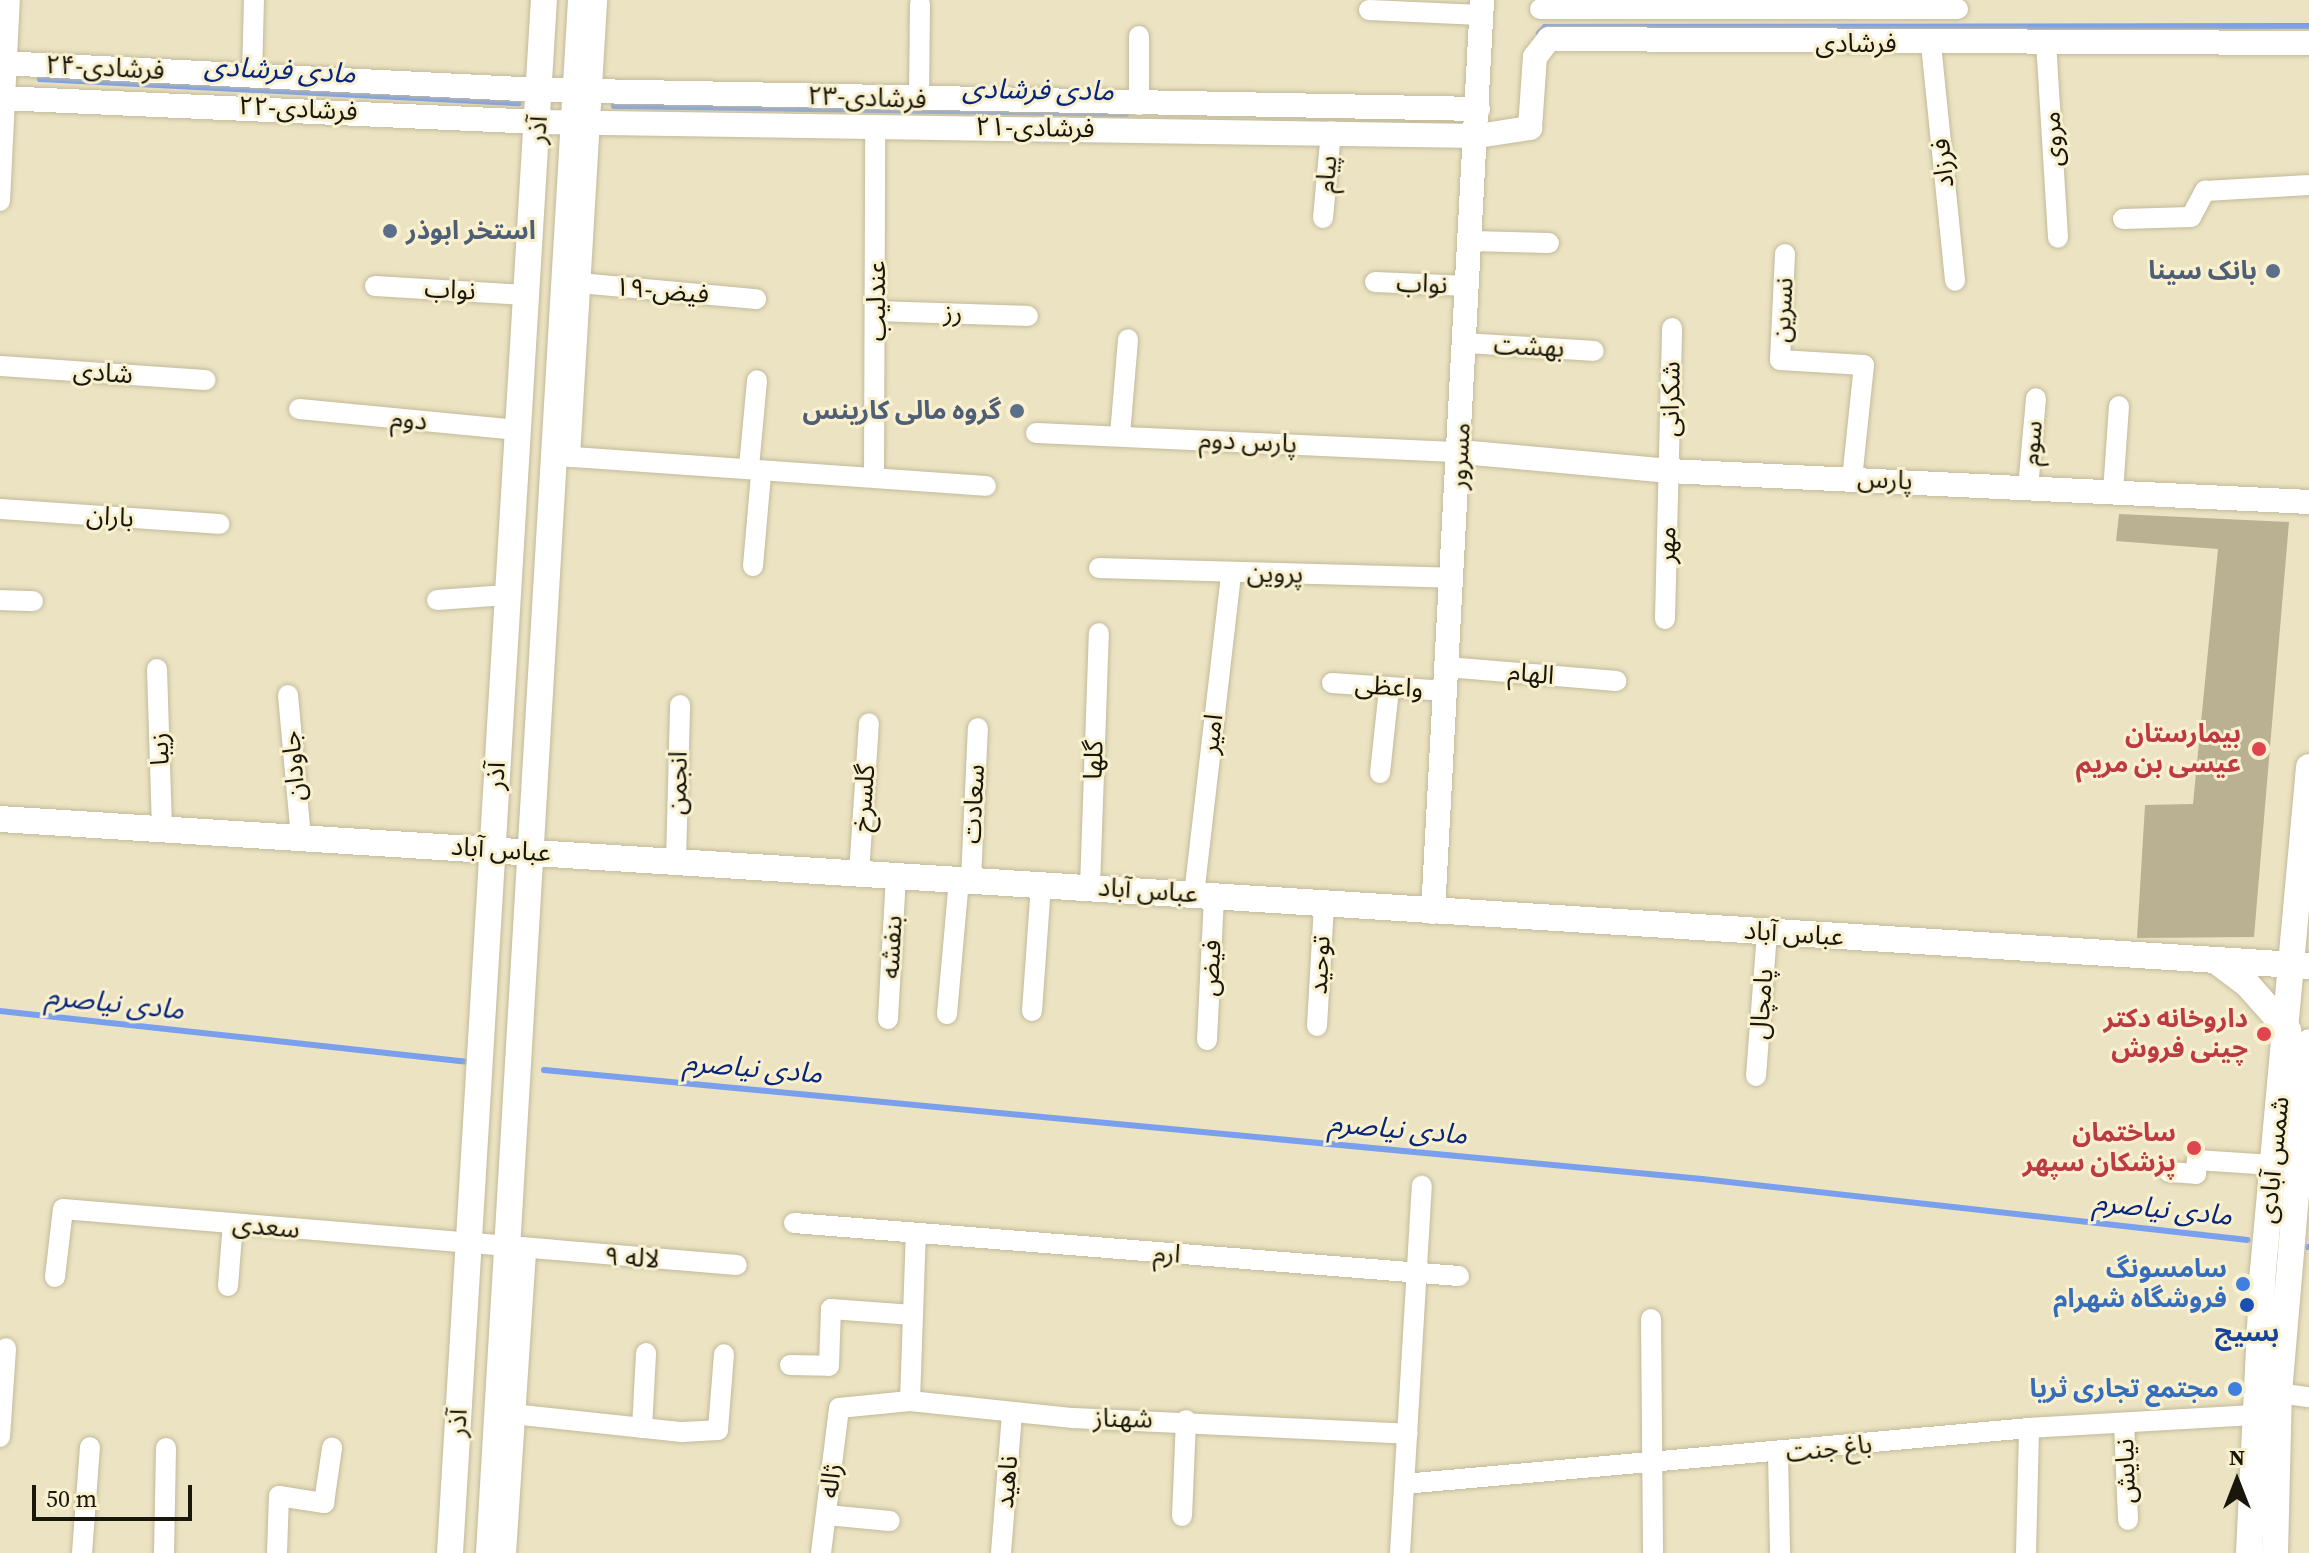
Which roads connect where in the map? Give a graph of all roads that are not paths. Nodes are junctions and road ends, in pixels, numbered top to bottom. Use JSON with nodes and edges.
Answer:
{"nodes":[{"id":1,"x":10,"y":0,"type":"edge"},
{"id":2,"x":254,"y":0,"type":"edge"},
{"id":3,"x":544,"y":0,"type":"edge"},
{"id":4,"x":581,"y":0,"type":"edge"},
{"id":5,"x":597,"y":0,"type":"edge"},
{"id":6,"x":920,"y":4,"type":"dead end"},
{"id":7,"x":1482,"y":7,"type":"edge"},
{"id":8,"x":1540,"y":9,"type":"dead end"},
{"id":9,"x":1816,"y":9,"type":"junction"},
{"id":10,"x":1958,"y":9,"type":"dead end"},
{"id":11,"x":1369,"y":10,"type":"dead end"},
{"id":12,"x":1139,"y":36,"type":"dead end"},
{"id":13,"x":2046,"y":41,"type":"junction"},
{"id":14,"x":2309,"y":43,"type":"edge"},
{"id":15,"x":1931,"y":44,"type":"junction"},
{"id":16,"x":1816,"y":45,"type":"junction"},
{"id":17,"x":2,"y":63,"type":"edge"},
{"id":18,"x":252,"y":75,"type":"junction"},
{"id":19,"x":540,"y":90,"type":"junction"},
{"id":20,"x":586,"y":90,"type":"junction"},
{"id":21,"x":2,"y":98,"type":"edge"},
{"id":22,"x":919,"y":99,"type":"junction"},
{"id":23,"x":1139,"y":105,"type":"junction"},
{"id":24,"x":1478,"y":109,"type":"junction"},
{"id":25,"x":539,"y":122,"type":"junction"},
{"id":26,"x":585,"y":123,"type":"junction"},
{"id":27,"x":875,"y":127,"type":"junction"},
{"id":28,"x":1331,"y":131,"type":"junction"},
{"id":29,"x":1478,"y":136,"type":"junction"},
{"id":30,"x":2309,"y":185,"type":"edge"},
{"id":31,"x":0,"y":201,"type":"edge"},
{"id":32,"x":1323,"y":218,"type":"dead end"},
{"id":33,"x":2123,"y":219,"type":"dead end"},
{"id":34,"x":2058,"y":238,"type":"dead end"},
{"id":35,"x":1471,"y":241,"type":"junction"},
{"id":36,"x":1549,"y":243,"type":"dead end"},
{"id":37,"x":1785,"y":254,"type":"dead end"},
{"id":38,"x":1955,"y":281,"type":"dead end"},
{"id":39,"x":1375,"y":282,"type":"dead end"},
{"id":40,"x":574,"y":283,"type":"junction"},
{"id":41,"x":375,"y":286,"type":"dead end"},
{"id":42,"x":1468,"y":286,"type":"junction"},
{"id":43,"x":526,"y":295,"type":"junction"},
{"id":44,"x":756,"y":299,"type":"dead end"},
{"id":45,"x":878,"y":311,"type":"junction"},
{"id":46,"x":1028,"y":316,"type":"dead end"},
{"id":47,"x":1672,"y":328,"type":"dead end"},
{"id":48,"x":1128,"y":339,"type":"dead end"},
{"id":49,"x":1465,"y":343,"type":"junction"},
{"id":50,"x":1594,"y":351,"type":"dead end"},
{"id":51,"x":0,"y":366,"type":"edge"},
{"id":52,"x":206,"y":380,"type":"dead end"},
{"id":53,"x":757,"y":380,"type":"dead end"},
{"id":54,"x":2036,"y":398,"type":"dead end"},
{"id":55,"x":2119,"y":406,"type":"dead end"},
{"id":56,"x":299,"y":409,"type":"dead end"},
{"id":57,"x":518,"y":430,"type":"junction"},
{"id":58,"x":1036,"y":433,"type":"dead end"},
{"id":59,"x":1120,"y":435,"type":"junction"},
{"id":60,"x":1461,"y":452,"type":"junction"},
{"id":61,"x":564,"y":457,"type":"junction"},
{"id":62,"x":755,"y":471,"type":"junction"},
{"id":63,"x":1669,"y":471,"type":"junction"},
{"id":64,"x":874,"y":476,"type":"junction"},
{"id":65,"x":1852,"y":479,"type":"junction"},
{"id":66,"x":986,"y":486,"type":"dead end"},
{"id":67,"x":2028,"y":488,"type":"junction"},
{"id":68,"x":2113,"y":492,"type":"junction"},
{"id":69,"x":2309,"y":502,"type":"edge"},
{"id":70,"x":0,"y":509,"type":"edge"},
{"id":71,"x":219,"y":524,"type":"dead end"},
{"id":72,"x":753,"y":566,"type":"dead end"},
{"id":73,"x":1099,"y":568,"type":"dead end"},
{"id":74,"x":1231,"y":573,"type":"junction"},
{"id":75,"x":1451,"y":578,"type":"junction"},
{"id":76,"x":507,"y":595,"type":"junction"},
{"id":77,"x":0,"y":600,"type":"edge"},
{"id":78,"x":437,"y":600,"type":"dead end"},
{"id":79,"x":33,"y":601,"type":"dead end"},
{"id":80,"x":1665,"y":619,"type":"dead end"},
{"id":81,"x":1099,"y":633,"type":"dead end"},
{"id":82,"x":157,"y":669,"type":"dead end"},
{"id":83,"x":1447,"y":679,"type":"junction"},
{"id":84,"x":1616,"y":681,"type":"dead end"},
{"id":85,"x":1332,"y":683,"type":"dead end"},
{"id":86,"x":1389,"y":689,"type":"junction"},
{"id":87,"x":288,"y":695,"type":"dead end"},
{"id":88,"x":680,"y":705,"type":"dead end"},
{"id":89,"x":869,"y":723,"type":"dead end"},
{"id":90,"x":978,"y":728,"type":"dead end"},
{"id":91,"x":2309,"y":767,"type":"edge"},
{"id":92,"x":1380,"y":773,"type":"dead end"},
{"id":93,"x":0,"y":819,"type":"edge"},
{"id":94,"x":162,"y":828,"type":"junction"},
{"id":95,"x":301,"y":837,"type":"junction"},
{"id":96,"x":492,"y":849,"type":"junction"},
{"id":97,"x":533,"y":852,"type":"junction"},
{"id":98,"x":676,"y":862,"type":"junction"},
{"id":99,"x":859,"y":873,"type":"junction"},
{"id":100,"x":896,"y":875,"type":"junction"},
{"id":101,"x":965,"y":879,"type":"junction"},
{"id":102,"x":1041,"y":885,"type":"junction"},
{"id":103,"x":1090,"y":887,"type":"junction"},
{"id":104,"x":1204,"y":895,"type":"junction"},
{"id":105,"x":1324,"y":904,"type":"junction"},
{"id":106,"x":1433,"y":912,"type":"junction"},
{"id":107,"x":1767,"y":932,"type":"junction"},
{"id":108,"x":2215,"y":960,"type":"junction"},
{"id":109,"x":2302,"y":966,"type":"edge"},
{"id":110,"x":1032,"y":1011,"type":"dead end"},
{"id":111,"x":947,"y":1014,"type":"dead end"},
{"id":112,"x":888,"y":1019,"type":"dead end"},
{"id":113,"x":1317,"y":1026,"type":"dead end"},
{"id":114,"x":2298,"y":1036,"type":"edge"},
{"id":115,"x":1207,"y":1040,"type":"dead end"},
{"id":116,"x":1756,"y":1076,"type":"dead end"},
{"id":117,"x":479,"y":1093,"type":"junction"},
{"id":118,"x":520,"y":1096,"type":"junction"},
{"id":119,"x":2272,"y":1165,"type":"junction"},
{"id":120,"x":2169,"y":1172,"type":"dead end"},
{"id":121,"x":1422,"y":1186,"type":"dead end"},
{"id":122,"x":233,"y":1223,"type":"junction"},
{"id":123,"x":794,"y":1223,"type":"dead end"},
{"id":124,"x":916,"y":1233,"type":"junction"},
{"id":125,"x":468,"y":1246,"type":"junction"},
{"id":126,"x":517,"y":1250,"type":"junction"},
{"id":127,"x":737,"y":1265,"type":"dead end"},
{"id":128,"x":1418,"y":1275,"type":"junction"},
{"id":129,"x":1459,"y":1276,"type":"dead end"},
{"id":130,"x":55,"y":1277,"type":"dead end"},
{"id":131,"x":228,"y":1286,"type":"dead end"},
{"id":132,"x":913,"y":1315,"type":"junction"},
{"id":133,"x":1651,"y":1319,"type":"dead end"},
{"id":134,"x":6,"y":1348,"type":"dead end"},
{"id":135,"x":646,"y":1353,"type":"dead end"},
{"id":136,"x":724,"y":1354,"type":"dead end"},
{"id":137,"x":790,"y":1365,"type":"dead end"},
{"id":138,"x":2279,"y":1393,"type":"junction"},
{"id":139,"x":2309,"y":1397,"type":"edge"},
{"id":140,"x":910,"y":1401,"type":"junction"},
{"id":141,"x":839,"y":1408,"type":"joint"},
{"id":142,"x":1012,"y":1412,"type":"junction"},
{"id":143,"x":506,"y":1414,"type":"junction"},
{"id":144,"x":2253,"y":1415,"type":"junction"},
{"id":145,"x":1186,"y":1420,"type":"junction"},
{"id":146,"x":2124,"y":1423,"type":"junction"},
{"id":147,"x":642,"y":1428,"type":"junction"},
{"id":148,"x":2029,"y":1428,"type":"junction"},
{"id":149,"x":1408,"y":1434,"type":"junction"},
{"id":150,"x":0,"y":1437,"type":"edge"},
{"id":151,"x":90,"y":1447,"type":"dead end"},
{"id":152,"x":166,"y":1448,"type":"dead end"},
{"id":153,"x":332,"y":1448,"type":"dead end"},
{"id":154,"x":1778,"y":1454,"type":"junction"},
{"id":155,"x":1648,"y":1466,"type":"junction"},
{"id":156,"x":1404,"y":1484,"type":"junction"},
{"id":157,"x":827,"y":1515,"type":"junction"},
{"id":158,"x":1182,"y":1516,"type":"dead end"},
{"id":159,"x":2128,"y":1520,"type":"dead end"},
{"id":160,"x":890,"y":1521,"type":"dead end"},
{"id":161,"x":82,"y":1553,"type":"edge"},
{"id":162,"x":164,"y":1553,"type":"edge"},
{"id":163,"x":277,"y":1553,"type":"edge"},
{"id":164,"x":450,"y":1553,"type":"edge"},
{"id":165,"x":489,"y":1553,"type":"edge"},
{"id":166,"x":506,"y":1553,"type":"edge"},
{"id":167,"x":821,"y":1553,"type":"edge"},
{"id":168,"x":1001,"y":1553,"type":"edge"},
{"id":169,"x":1400,"y":1553,"type":"edge"},
{"id":170,"x":1653,"y":1553,"type":"edge"},
{"id":171,"x":1780,"y":1553,"type":"edge"},
{"id":172,"x":2026,"y":1553,"type":"edge"},
{"id":173,"x":2249,"y":1553,"type":"edge"},
{"id":174,"x":2275,"y":1553,"type":"edge"}],
"edges":[{"from":1,"to":17,"type":"street"},
{"from":2,"to":18,"type":"street"},
{"from":3,"to":19,"type":"main road","name":"آذر"},
{"from":4,"to":20,"type":"main road","name":"آذر"},
{"from":5,"to":20,"type":"street","name":"آذر"},
{"from":6,"to":22,"type":"street"},
{"from":7,"to":11,"type":"street"},
{"from":7,"to":24,"type":"street","name":"مسرور"},
{"from":8,"to":9,"type":"street"},
{"from":9,"to":10,"type":"street"},
{"from":9,"to":16,"type":"street"},
{"from":12,"to":23,"type":"street"},
{"from":13,"to":14,"type":"street","name":"فرشادی"},
{"from":13,"to":15,"type":"street","name":"فرشادی"},
{"from":13,"to":34,"type":"street","name":"مروی"},
{"from":15,"to":16,"type":"street","name":"فرشادی"},
{"from":15,"to":38,"type":"street","name":"فرزاد"},
{"from":16,"to":29,"type":"street","name":"فرشادی"},
{"from":17,"to":18,"type":"street","name":"۲۴-فرشادی"},
{"from":17,"to":21,"type":"street"},
{"from":18,"to":19,"type":"street","name":"۲۴-فرشادی"},
{"from":19,"to":20,"type":"street","name":"۲۴-فرشادی"},
{"from":19,"to":25,"type":"main road","name":"آذر"},
{"from":20,"to":22,"type":"street","name":"۲۳-فرشادی"},
{"from":20,"to":26,"type":"main road","name":"آذر"},
{"from":21,"to":25,"type":"street","name":"۲۲-فرشادی"},
{"from":21,"to":31,"type":"street"},
{"from":22,"to":23,"type":"street","name":"۲۳-فرشادی"},
{"from":23,"to":24,"type":"street","name":"۲۳-فرشادی"},
{"from":24,"to":29,"type":"street","name":"مسرور"},
{"from":25,"to":26,"type":"street","name":"۲۲-فرشادی"},
{"from":25,"to":43,"type":"main road","name":"آذر"},
{"from":26,"to":27,"type":"street","name":"۲۱-فرشادی"},
{"from":26,"to":40,"type":"main road","name":"آذر"},
{"from":27,"to":28,"type":"street","name":"۲۱-فرشادی"},
{"from":27,"to":45,"type":"street","name":"عندلیب"},
{"from":28,"to":29,"type":"street","name":"۲۱-فرشادی"},
{"from":28,"to":32,"type":"street","name":"پیام"},
{"from":29,"to":35,"type":"street","name":"مسرور"},
{"from":30,"to":33,"type":"street"},
{"from":35,"to":36,"type":"street"},
{"from":35,"to":42,"type":"street","name":"مسرور"},
{"from":37,"to":65,"type":"street","name":"نسرین"},
{"from":39,"to":42,"type":"street","name":"نواب"},
{"from":40,"to":44,"type":"street","name":"۱۹-فیض"},
{"from":40,"to":61,"type":"main road","name":"آذر"},
{"from":41,"to":43,"type":"street","name":"نواب"},
{"from":42,"to":49,"type":"street","name":"مسرور"},
{"from":43,"to":57,"type":"main road","name":"آذر"},
{"from":45,"to":46,"type":"street","name":"رز"},
{"from":45,"to":64,"type":"street","name":"عندلیب"},
{"from":47,"to":63,"type":"street","name":"شکرانی"},
{"from":48,"to":59,"type":"street"},
{"from":49,"to":50,"type":"street","name":"بهشت"},
{"from":49,"to":60,"type":"street","name":"مسرور"},
{"from":51,"to":52,"type":"street","name":"شادی"},
{"from":53,"to":62,"type":"street"},
{"from":54,"to":67,"type":"street","name":"سوم"},
{"from":55,"to":68,"type":"street"},
{"from":56,"to":57,"type":"street","name":"دوم"},
{"from":57,"to":76,"type":"main road","name":"آذر"},
{"from":58,"to":59,"type":"street","name":"پارس دوم"},
{"from":59,"to":60,"type":"street","name":"پارس دوم"},
{"from":60,"to":63,"type":"street","name":"پارس"},
{"from":60,"to":75,"type":"street","name":"مسرور"},
{"from":61,"to":62,"type":"street"},
{"from":61,"to":97,"type":"main road","name":"آذر"},
{"from":62,"to":64,"type":"street"},
{"from":62,"to":72,"type":"street"},
{"from":63,"to":65,"type":"street","name":"پارس"},
{"from":63,"to":80,"type":"street","name":"مهر"},
{"from":64,"to":66,"type":"street"},
{"from":65,"to":67,"type":"street","name":"پارس"},
{"from":67,"to":68,"type":"street","name":"پارس"},
{"from":68,"to":69,"type":"street","name":"پارس"},
{"from":70,"to":71,"type":"street","name":"باران"},
{"from":73,"to":74,"type":"street","name":"پروین"},
{"from":74,"to":75,"type":"street","name":"پروین"},
{"from":74,"to":104,"type":"street","name":"امیر"},
{"from":75,"to":83,"type":"street","name":"مسرور"},
{"from":76,"to":78,"type":"street"},
{"from":76,"to":96,"type":"main road","name":"آذر"},
{"from":77,"to":79,"type":"street"},
{"from":81,"to":103,"type":"street","name":"گلها"},
{"from":82,"to":94,"type":"street","name":"زیبا"},
{"from":83,"to":84,"type":"street","name":"الهام"},
{"from":83,"to":86,"type":"street","name":"واعظی"},
{"from":83,"to":106,"type":"street","name":"مسرور"},
{"from":85,"to":86,"type":"street","name":"واعظی"},
{"from":86,"to":92,"type":"street"},
{"from":87,"to":95,"type":"street","name":"جاودان"},
{"from":88,"to":98,"type":"street","name":"انجمن"},
{"from":89,"to":99,"type":"street","name":"گلسرخ"},
{"from":90,"to":101,"type":"street","name":"سعادت"},
{"from":91,"to":109,"type":"main road","name":"شمس آبادی"},
{"from":93,"to":94,"type":"main road","name":"عباس آباد"},
{"from":94,"to":95,"type":"main road","name":"عباس آباد"},
{"from":95,"to":96,"type":"main road","name":"عباس آباد"},
{"from":96,"to":97,"type":"main road","name":"عباس آباد"},
{"from":96,"to":117,"type":"main road","name":"آذر"},
{"from":97,"to":98,"type":"main road","name":"عباس آباد"},
{"from":97,"to":118,"type":"main road","name":"آذر"},
{"from":98,"to":99,"type":"main road","name":"عباس آباد"},
{"from":99,"to":100,"type":"main road","name":"عباس آباد"},
{"from":100,"to":101,"type":"main road","name":"عباس آباد"},
{"from":100,"to":112,"type":"street","name":"بنفشه"},
{"from":101,"to":102,"type":"main road","name":"عباس آباد"},
{"from":101,"to":111,"type":"street","name":"سعادت"},
{"from":102,"to":103,"type":"main road","name":"عباس آباد"},
{"from":102,"to":110,"type":"street"},
{"from":103,"to":104,"type":"main road","name":"عباس آباد"},
{"from":104,"to":105,"type":"main road","name":"عباس آباد"},
{"from":104,"to":115,"type":"street","name":"فیض"},
{"from":105,"to":106,"type":"main road","name":"عباس آباد"},
{"from":105,"to":113,"type":"street","name":"توحید"},
{"from":106,"to":107,"type":"main road","name":"عباس آباد"},
{"from":107,"to":108,"type":"main road","name":"عباس آباد"},
{"from":107,"to":116,"type":"street","name":"پامچال"},
{"from":108,"to":109,"type":"main road","name":"عباس آباد"},
{"from":108,"to":114,"type":"main road"},
{"from":109,"to":114,"type":"main road","name":"شمس آبادی"},
{"from":114,"to":119,"type":"main road","name":"شمس آبادی"},
{"from":114,"to":138,"type":"main road","name":"شمس آبادی"},
{"from":117,"to":118,"type":"main road"},
{"from":117,"to":125,"type":"main road","name":"آذر"},
{"from":118,"to":126,"type":"main road","name":"آذر"},
{"from":119,"to":120,"type":"street"},
{"from":119,"to":144,"type":"main road","name":"شمس آبادی"},
{"from":121,"to":128,"type":"street"},
{"from":122,"to":125,"type":"street","name":"سعدی"},
{"from":122,"to":130,"type":"street","name":"سعدی"},
{"from":122,"to":131,"type":"street"},
{"from":123,"to":124,"type":"street","name":"ارم"},
{"from":124,"to":128,"type":"street","name":"ارم"},
{"from":124,"to":132,"type":"street"},
{"from":125,"to":126,"type":"street","name":"سعدی"},
{"from":125,"to":164,"type":"main road","name":"آذر"},
{"from":126,"to":127,"type":"street","name":"۹ لاله"},
{"from":126,"to":143,"type":"main road","name":"آذر"},
{"from":128,"to":129,"type":"street","name":"ارم"},
{"from":128,"to":149,"type":"street"},
{"from":132,"to":137,"type":"street"},
{"from":132,"to":140,"type":"street"},
{"from":133,"to":155,"type":"street"},
{"from":134,"to":150,"type":"street"},
{"from":135,"to":147,"type":"street"},
{"from":136,"to":147,"type":"street"},
{"from":138,"to":139,"type":"street"},
{"from":138,"to":174,"type":"main road","name":"شمس آبادی"},
{"from":140,"to":141,"type":"street","name":"شهناز"},
{"from":140,"to":142,"type":"street","name":"شهناز"},
{"from":141,"to":157,"type":"street","name":"ژاله"},
{"from":142,"to":145,"type":"street","name":"شهناز"},
{"from":142,"to":168,"type":"street","name":"ناهید"},
{"from":143,"to":147,"type":"street"},
{"from":143,"to":165,"type":"main road","name":"آذر"},
{"from":143,"to":166,"type":"street","name":"آذر"},
{"from":144,"to":146,"type":"street","name":"باغ جنت"},
{"from":144,"to":173,"type":"main road","name":"شمس آبادی"},
{"from":145,"to":149,"type":"street","name":"شهناز"},
{"from":145,"to":158,"type":"street"},
{"from":146,"to":148,"type":"street","name":"باغ جنت"},
{"from":146,"to":159,"type":"street","name":"نیایش"},
{"from":148,"to":154,"type":"street","name":"باغ جنت"},
{"from":148,"to":172,"type":"street"},
{"from":149,"to":156,"type":"street"},
{"from":151,"to":161,"type":"street"},
{"from":152,"to":162,"type":"street"},
{"from":153,"to":163,"type":"street"},
{"from":154,"to":155,"type":"street","name":"باغ جنت"},
{"from":154,"to":171,"type":"street"},
{"from":155,"to":156,"type":"street","name":"باغ جنت"},
{"from":155,"to":170,"type":"street"},
{"from":156,"to":169,"type":"street"},
{"from":157,"to":160,"type":"street"},
{"from":157,"to":167,"type":"street","name":"ژاله"}]}
